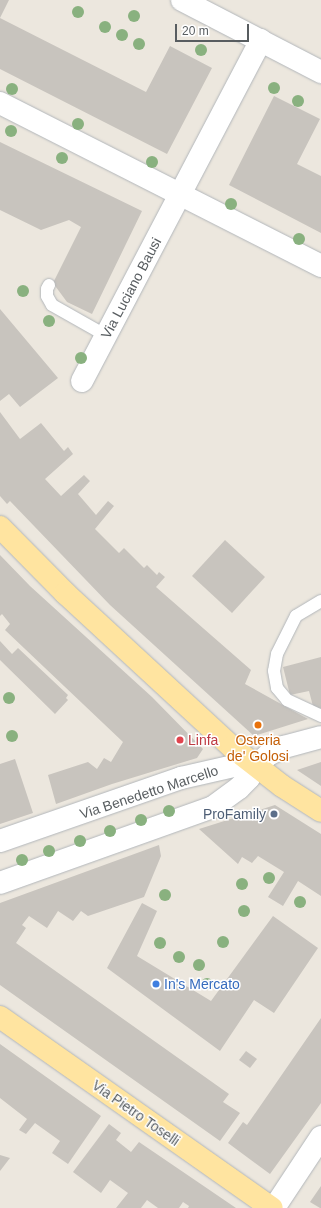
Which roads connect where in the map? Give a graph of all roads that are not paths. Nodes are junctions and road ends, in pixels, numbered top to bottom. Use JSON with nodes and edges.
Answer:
{"nodes":[{"id":1,"x":182,"y":0,"type":"edge"},
{"id":2,"x":260,"y":40,"type":"junction"},
{"id":3,"x":321,"y":72,"type":"edge"},
{"id":4,"x":0,"y":102,"type":"edge"},
{"id":5,"x":180,"y":194,"type":"junction"},
{"id":6,"x":321,"y":266,"type":"edge"},
{"id":7,"x":49,"y":285,"type":"dead end"},
{"id":8,"x":106,"y":335,"type":"junction"},
{"id":9,"x":82,"y":381,"type":"dead end"},
{"id":10,"x":0,"y":527,"type":"edge"},
{"id":11,"x":321,"y":601,"type":"edge"},
{"id":12,"x":321,"y":716,"type":"edge"},
{"id":13,"x":321,"y":737,"type":"edge"},
{"id":14,"x":255,"y":766,"type":"junction"},
{"id":15,"x":321,"y":811,"type":"edge"},
{"id":16,"x":0,"y":841,"type":"edge"},
{"id":17,"x":0,"y":882,"type":"edge"},
{"id":18,"x":0,"y":1017,"type":"edge"},
{"id":19,"x":321,"y":1137,"type":"edge"},
{"id":20,"x":273,"y":1208,"type":"edge"}],
"edges":[{"from":1,"to":2,"type":"street"},
{"from":2,"to":3,"type":"street"},
{"from":2,"to":5,"type":"street","name":"Via Luciano Bausi"},
{"from":4,"to":5,"type":"street"},
{"from":5,"to":6,"type":"street"},
{"from":5,"to":8,"type":"street","name":"Via Luciano Bausi"},
{"from":7,"to":8,"type":"lane"},
{"from":8,"to":9,"type":"street","name":"Via Luciano Bausi"},
{"from":10,"to":14,"type":"main road"},
{"from":11,"to":12,"type":"lane"},
{"from":13,"to":14,"type":"street"},
{"from":14,"to":15,"type":"main road"},
{"from":14,"to":16,"type":"street","name":"Via Benedetto Marcello"},
{"from":14,"to":17,"type":"street","name":"Via Benedetto Marcello"},
{"from":18,"to":20,"type":"main road","name":"Via Pietro Toselli"},
{"from":19,"to":20,"type":"street"}]}
